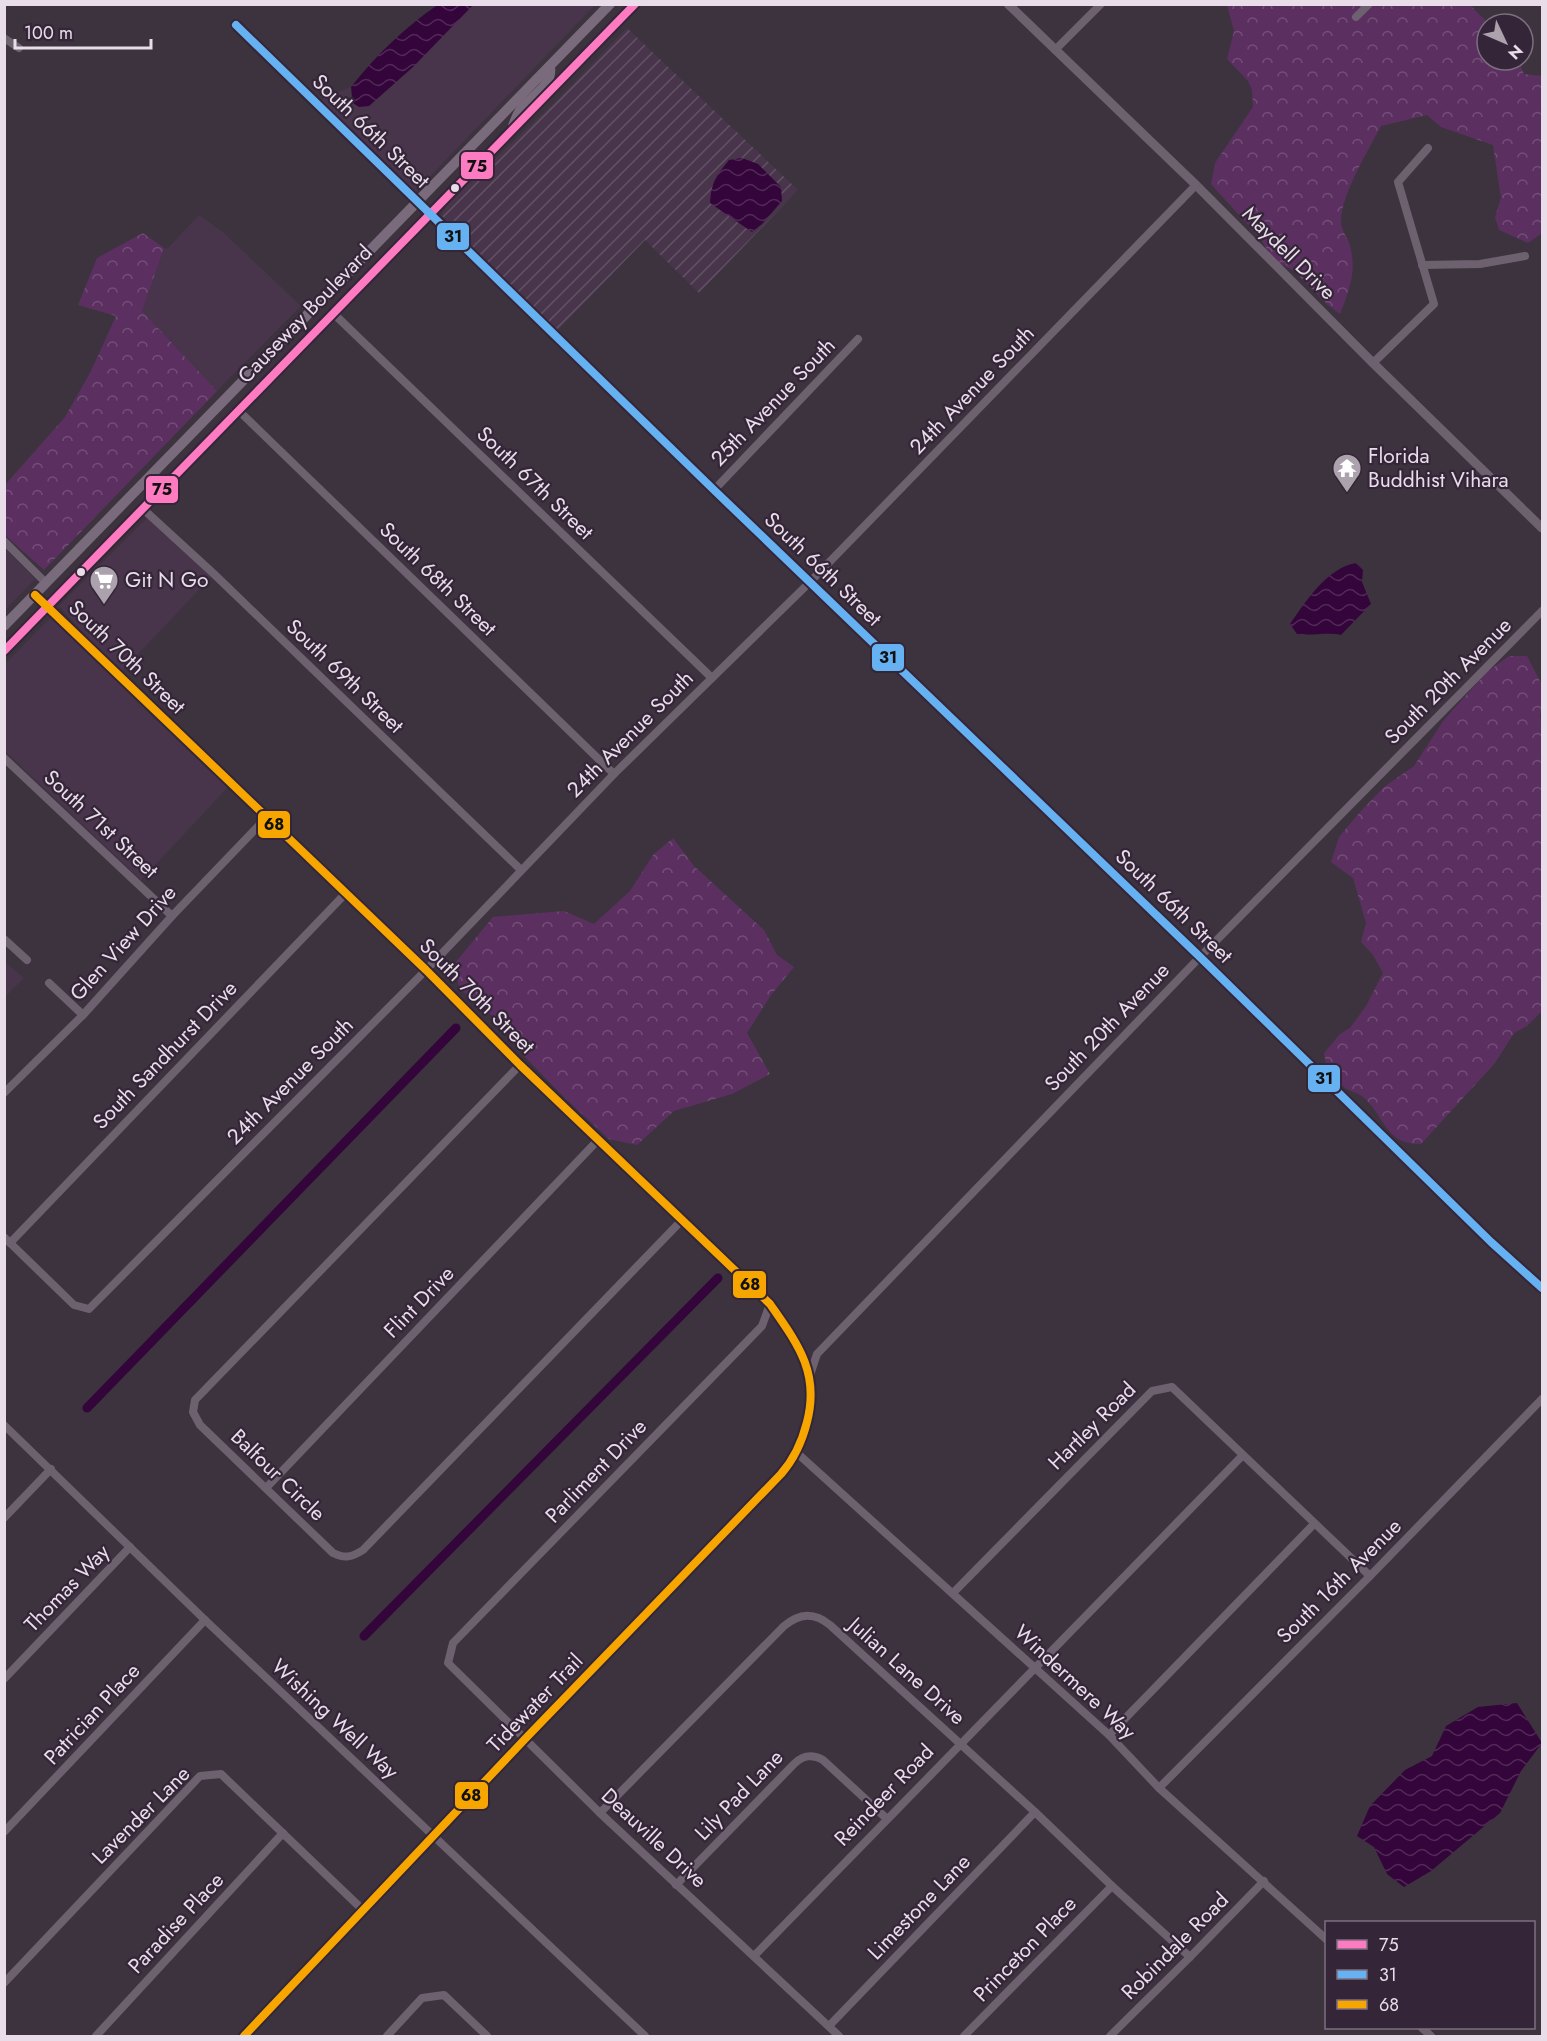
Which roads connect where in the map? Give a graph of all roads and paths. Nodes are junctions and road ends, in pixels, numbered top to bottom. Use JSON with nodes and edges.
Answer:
{"nodes":[{"id":1,"x":610,"y":4,"type":"edge"},
{"id":2,"x":635,"y":4,"type":"edge"},
{"id":3,"x":1008,"y":4,"type":"edge"},
{"id":4,"x":1101,"y":4,"type":"edge"},
{"id":5,"x":1368,"y":4,"type":"edge"},
{"id":6,"x":1356,"y":17,"type":"dead end"},
{"id":7,"x":236,"y":25,"type":"dead end"},
{"id":8,"x":4,"y":38,"type":"edge"},
{"id":9,"x":20,"y":48,"type":"dead end"},
{"id":10,"x":1055,"y":50,"type":"junction"},
{"id":11,"x":550,"y":67,"type":"junction"},
{"id":12,"x":511,"y":132,"type":"junction"},
{"id":13,"x":1428,"y":148,"type":"dead end"},
{"id":14,"x":1196,"y":185,"type":"junction"},
{"id":15,"x":418,"y":202,"type":"junction"},
{"id":16,"x":429,"y":214,"type":"junction"},
{"id":17,"x":1525,"y":256,"type":"dead end"},
{"id":18,"x":1422,"y":265,"type":"junction"},
{"id":19,"x":333,"y":313,"type":"junction"},
{"id":20,"x":858,"y":339,"type":"dead end"},
{"id":21,"x":1373,"y":363,"type":"junction"},
{"id":22,"x":238,"y":410,"type":"junction"},
{"id":23,"x":714,"y":489,"type":"junction"},
{"id":24,"x":142,"y":508,"type":"junction"},
{"id":25,"x":1542,"y":528,"type":"edge"},
{"id":26,"x":4,"y":542,"type":"edge"},
{"id":27,"x":810,"y":582,"type":"junction"},
{"id":28,"x":46,"y":584,"type":"junction"},
{"id":29,"x":35,"y":595,"type":"junction"},
{"id":30,"x":58,"y":595,"type":"junction"},
{"id":31,"x":48,"y":606,"type":"junction"},
{"id":32,"x":1542,"y":611,"type":"edge"},
{"id":33,"x":4,"y":626,"type":"edge"},
{"id":34,"x":4,"y":651,"type":"edge"},
{"id":35,"x":712,"y":678,"type":"junction"},
{"id":36,"x":4,"y":758,"type":"edge"},
{"id":37,"x":614,"y":774,"type":"junction"},
{"id":38,"x":267,"y":817,"type":"junction"},
{"id":39,"x":521,"y":870,"type":"junction"},
{"id":40,"x":346,"y":892,"type":"junction"},
{"id":41,"x":172,"y":916,"type":"junction"},
{"id":42,"x":4,"y":939,"type":"edge"},
{"id":43,"x":1200,"y":957,"type":"junction"},
{"id":44,"x":27,"y":960,"type":"dead end"},
{"id":45,"x":426,"y":969,"type":"junction"},
{"id":46,"x":50,"y":983,"type":"dead end"},
{"id":47,"x":83,"y":1015,"type":"junction"},
{"id":48,"x":520,"y":1065,"type":"junction"},
{"id":49,"x":4,"y":1093,"type":"edge"},
{"id":50,"x":598,"y":1140,"type":"junction"},
{"id":51,"x":682,"y":1221,"type":"junction"},
{"id":52,"x":7,"y":1240,"type":"edge"},
{"id":53,"x":1542,"y":1288,"type":"edge"},
{"id":54,"x":770,"y":1304,"type":"junction"},
{"id":55,"x":810,"y":1374,"type":"junction"},
{"id":56,"x":1542,"y":1399,"type":"edge"},
{"id":57,"x":4,"y":1425,"type":"edge"},
{"id":58,"x":797,"y":1453,"type":"junction"},
{"id":59,"x":1243,"y":1455,"type":"junction"},
{"id":60,"x":51,"y":1469,"type":"junction"},
{"id":61,"x":266,"y":1488,"type":"junction"},
{"id":62,"x":4,"y":1518,"type":"edge"},
{"id":63,"x":1314,"y":1524,"type":"junction"},
{"id":64,"x":130,"y":1547,"type":"junction"},
{"id":65,"x":1370,"y":1576,"type":"junction"},
{"id":66,"x":953,"y":1593,"type":"junction"},
{"id":67,"x":205,"y":1620,"type":"junction"},
{"id":68,"x":448,"y":1663,"type":"joint"},
{"id":69,"x":1034,"y":1667,"type":"junction"},
{"id":70,"x":4,"y":1679,"type":"edge"},
{"id":71,"x":1108,"y":1735,"type":"junction"},
{"id":72,"x":525,"y":1739,"type":"junction"},
{"id":73,"x":960,"y":1743,"type":"junction"},
{"id":74,"x":1159,"y":1788,"type":"junction"},
{"id":75,"x":600,"y":1812,"type":"junction"},
{"id":76,"x":1035,"y":1812,"type":"junction"},
{"id":77,"x":886,"y":1818,"type":"junction"},
{"id":78,"x":4,"y":1832,"type":"edge"},
{"id":79,"x":283,"y":1833,"type":"junction"},
{"id":80,"x":433,"y":1836,"type":"junction"},
{"id":81,"x":1264,"y":1881,"type":"junction"},
{"id":82,"x":676,"y":1885,"type":"junction"},
{"id":83,"x":1112,"y":1886,"type":"junction"},
{"id":84,"x":364,"y":1911,"type":"junction"},
{"id":85,"x":1325,"y":1938,"type":"edge"},
{"id":86,"x":754,"y":1956,"type":"junction"},
{"id":87,"x":1190,"y":1958,"type":"junction"},
{"id":88,"x":4,"y":1983,"type":"edge"},
{"id":89,"x":829,"y":2026,"type":"junction"},
{"id":90,"x":96,"y":2037,"type":"edge"},
{"id":91,"x":244,"y":2037,"type":"edge"},
{"id":92,"x":387,"y":2037,"type":"edge"},
{"id":93,"x":487,"y":2037,"type":"edge"},
{"id":94,"x":645,"y":2037,"type":"edge"},
{"id":95,"x":839,"y":2037,"type":"edge"},
{"id":96,"x":964,"y":2037,"type":"edge"},
{"id":97,"x":1110,"y":2037,"type":"edge"}],
"edges":[{"from":1,"to":11,"type":"main road","name":"Causeway Boulevard"},
{"from":2,"to":12,"type":"main road","name":"Causeway Boulevard"},
{"from":3,"to":10,"type":"street","name":"Maydell Drive"},
{"from":4,"to":10,"type":"street"},
{"from":5,"to":6,"type":"street"},
{"from":7,"to":15,"type":"street","name":"South 66th Street"},
{"from":8,"to":9,"type":"street"},
{"from":10,"to":14,"type":"street","name":"Maydell Drive"},
{"from":11,"to":12,"type":"main road"},
{"from":11,"to":15,"type":"main road","name":"Causeway Boulevard"},
{"from":12,"to":16,"type":"main road","name":"Causeway Boulevard"},
{"from":13,"to":18,"type":"street"},
{"from":14,"to":21,"type":"street","name":"Maydell Drive"},
{"from":14,"to":27,"type":"street","name":"24th Avenue South"},
{"from":15,"to":16,"type":"street","name":"South 66th Street"},
{"from":15,"to":28,"type":"main road","name":"Causeway Boulevard"},
{"from":16,"to":19,"type":"main road","name":"Causeway Boulevard"},
{"from":16,"to":23,"type":"street","name":"South 66th Street"},
{"from":17,"to":18,"type":"street"},
{"from":18,"to":21,"type":"street"},
{"from":19,"to":22,"type":"main road","name":"Causeway Boulevard"},
{"from":19,"to":35,"type":"street","name":"South 67th Street"},
{"from":20,"to":23,"type":"street","name":"25th Avenue South"},
{"from":21,"to":25,"type":"street","name":"Maydell Drive"},
{"from":22,"to":24,"type":"main road","name":"Causeway Boulevard"},
{"from":22,"to":37,"type":"street","name":"South 68th Street"},
{"from":23,"to":27,"type":"street","name":"South 66th Street"},
{"from":24,"to":30,"type":"main road","name":"Causeway Boulevard"},
{"from":24,"to":39,"type":"street","name":"South 69th Street"},
{"from":26,"to":28,"type":"street"},
{"from":27,"to":35,"type":"street","name":"24th Avenue South"},
{"from":27,"to":43,"type":"street","name":"South 66th Street"},
{"from":28,"to":29,"type":"main road","name":"Causeway Boulevard"},
{"from":28,"to":30,"type":"main road"},
{"from":29,"to":31,"type":"main road"},
{"from":29,"to":33,"type":"main road","name":"Causeway Boulevard"},
{"from":30,"to":31,"type":"main road","name":"Causeway Boulevard"},
{"from":31,"to":34,"type":"main road","name":"Causeway Boulevard"},
{"from":31,"to":38,"type":"street","name":"South 70th Street"},
{"from":32,"to":43,"type":"street","name":"South 20th Avenue"},
{"from":35,"to":37,"type":"street","name":"24th Avenue South"},
{"from":36,"to":41,"type":"street","name":"South 71st Street"},
{"from":37,"to":39,"type":"street","name":"24th Avenue South"},
{"from":38,"to":40,"type":"street","name":"South 70th Street"},
{"from":38,"to":41,"type":"street","name":"Glen View Drive"},
{"from":39,"to":45,"type":"street","name":"24th Avenue South"},
{"from":40,"to":45,"type":"street","name":"South 70th Street"},
{"from":40,"to":52,"type":"street","name":"South Sandhurst Drive"},
{"from":41,"to":47,"type":"street","name":"Glen View Drive"},
{"from":42,"to":44,"type":"street"},
{"from":43,"to":53,"type":"street","name":"South 66th Street"},
{"from":43,"to":55,"type":"street","name":"South 20th Avenue"},
{"from":45,"to":48,"type":"street","name":"South 70th Street"},
{"from":45,"to":52,"type":"street","name":"24th Avenue South"},
{"from":46,"to":47,"type":"street"},
{"from":47,"to":49,"type":"street","name":"Glen View Drive"},
{"from":48,"to":50,"type":"street","name":"South 70th Street"},
{"from":48,"to":61,"type":"street","name":"Balfour Circle"},
{"from":50,"to":51,"type":"street","name":"South 70th Street"},
{"from":50,"to":61,"type":"street","name":"Flint Drive"},
{"from":51,"to":54,"type":"street","name":"South 70th Street"},
{"from":51,"to":61,"type":"street","name":"Balfour Circle"},
{"from":54,"to":55,"type":"street","name":"South 70th Street"},
{"from":54,"to":68,"type":"street","name":"Parliment Drive"},
{"from":55,"to":58,"type":"street","name":"Tidewater Trail"},
{"from":56,"to":65,"type":"street","name":"South 16th Avenue"},
{"from":57,"to":60,"type":"street","name":"Wishing Well Way"},
{"from":58,"to":66,"type":"street","name":"Windermere Way"},
{"from":58,"to":72,"type":"street","name":"Tidewater Trail"},
{"from":59,"to":63,"type":"street","name":"Hartley Road"},
{"from":59,"to":66,"type":"street","name":"Hartley Road"},
{"from":59,"to":69,"type":"street","name":"Reindeer Road"},
{"from":60,"to":62,"type":"street"},
{"from":60,"to":64,"type":"street","name":"Wishing Well Way"},
{"from":63,"to":65,"type":"street","name":"Hartley Road"},
{"from":63,"to":71,"type":"street"},
{"from":64,"to":67,"type":"street","name":"Wishing Well Way"},
{"from":64,"to":70,"type":"street","name":"Thomas Way"},
{"from":65,"to":74,"type":"street","name":"South 16th Avenue"},
{"from":66,"to":69,"type":"street","name":"Windermere Way"},
{"from":67,"to":78,"type":"street","name":"Patrician Place"},
{"from":67,"to":80,"type":"street","name":"Wishing Well Way"},
{"from":68,"to":72,"type":"street","name":"Deauville Drive"},
{"from":69,"to":71,"type":"street","name":"Windermere Way"},
{"from":69,"to":73,"type":"street","name":"Reindeer Road"},
{"from":71,"to":74,"type":"street","name":"Windermere Way"},
{"from":72,"to":75,"type":"street","name":"Deauville Drive"},
{"from":72,"to":80,"type":"street","name":"Tidewater Trail"},
{"from":73,"to":75,"type":"street","name":"Julian Lane Drive"},
{"from":73,"to":76,"type":"street","name":"Julian Lane Drive"},
{"from":73,"to":77,"type":"street","name":"Reindeer Road"},
{"from":74,"to":81,"type":"street","name":"Windermere Way"},
{"from":75,"to":82,"type":"street","name":"Deauville Drive"},
{"from":76,"to":83,"type":"street","name":"Julian Lane Drive"},
{"from":76,"to":89,"type":"street","name":"Limestone Lane"},
{"from":77,"to":82,"type":"street","name":"Lily Pad Lane"},
{"from":77,"to":86,"type":"street","name":"Reindeer Road"},
{"from":79,"to":84,"type":"street","name":"Lavender Lane"},
{"from":79,"to":88,"type":"street","name":"Lavender Lane"},
{"from":79,"to":90,"type":"street","name":"Paradise Place"},
{"from":80,"to":84,"type":"street","name":"Tidewater Trail"},
{"from":80,"to":94,"type":"street","name":"Wishing Well Way"},
{"from":81,"to":85,"type":"street","name":"Windermere Way"},
{"from":81,"to":87,"type":"street","name":"Robindale Road"},
{"from":82,"to":86,"type":"street","name":"Deauville Drive"},
{"from":83,"to":87,"type":"street","name":"Julian Lane Drive"},
{"from":83,"to":96,"type":"street","name":"Princeton Place"},
{"from":84,"to":91,"type":"street","name":"Tidewater Trail"},
{"from":86,"to":89,"type":"street","name":"Deauville Drive"},
{"from":87,"to":97,"type":"street","name":"Robindale Road"},
{"from":89,"to":95,"type":"street","name":"Deauville Drive"},
{"from":92,"to":93,"type":"street"}]}
